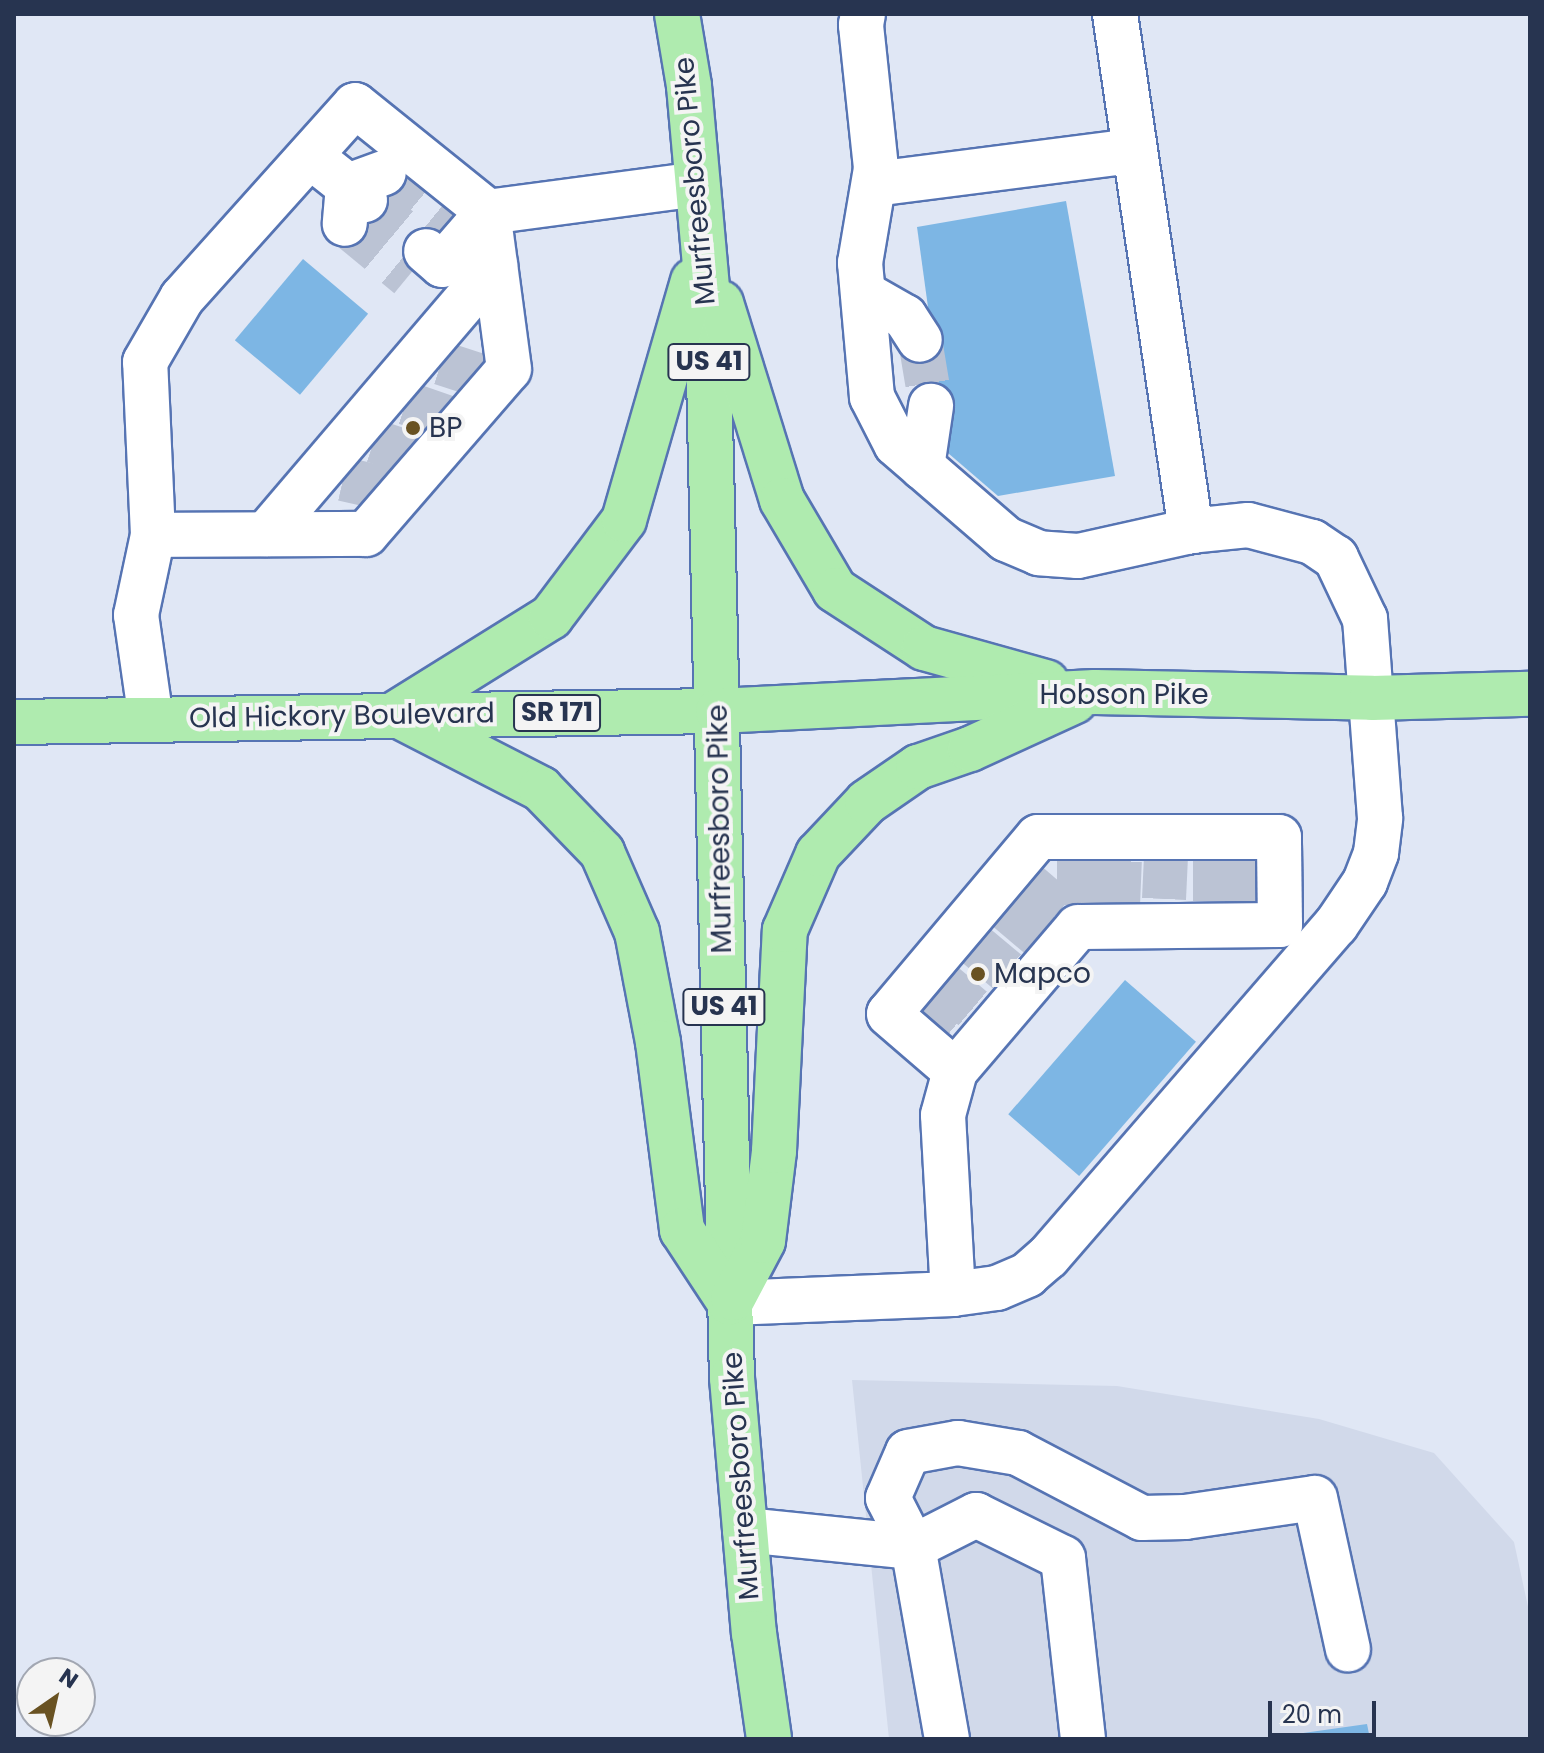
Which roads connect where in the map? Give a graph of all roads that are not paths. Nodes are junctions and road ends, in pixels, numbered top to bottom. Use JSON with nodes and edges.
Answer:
{"nodes":[{"id":1,"x":677,"y":14,"type":"edge"},
{"id":2,"x":863,"y":14,"type":"edge"},
{"id":3,"x":1115,"y":14,"type":"edge"},
{"id":4,"x":1134,"y":151,"type":"junction"},
{"id":5,"x":310,"y":156,"type":"junction"},
{"id":6,"x":697,"y":184,"type":"junction"},
{"id":7,"x":875,"y":184,"type":"junction"},
{"id":8,"x":360,"y":196,"type":"tunnel mouth"},
{"id":9,"x":703,"y":243,"type":"junction"},
{"id":10,"x":443,"y":246,"type":"junction"},
{"id":11,"x":495,"y":266,"type":"junction"},
{"id":12,"x":863,"y":293,"type":"junction"},
{"id":13,"x":920,"y":340,"type":"tunnel mouth"},
{"id":14,"x":460,"y":369,"type":"junction"},
{"id":15,"x":931,"y":406,"type":"tunnel mouth"},
{"id":16,"x":425,"y":410,"type":"junction"},
{"id":17,"x":922,"y":467,"type":"junction"},
{"id":18,"x":1191,"y":531,"type":"junction"},
{"id":19,"x":266,"y":534,"type":"junction"},
{"id":20,"x":153,"y":535,"type":"junction"},
{"id":21,"x":1095,"y":692,"type":"junction"},
{"id":22,"x":1530,"y":694,"type":"edge"},
{"id":23,"x":1372,"y":698,"type":"junction"},
{"id":24,"x":718,"y":711,"type":"junction"},
{"id":25,"x":395,"y":714,"type":"junction"},
{"id":26,"x":151,"y":720,"type":"junction"},
{"id":27,"x":14,"y":722,"type":"edge"},
{"id":28,"x":1164,"y":880,"type":"junction"},
{"id":29,"x":1241,"y":916,"type":"junction"},
{"id":30,"x":1336,"y":925,"type":"junction"},
{"id":31,"x":970,"y":1039,"type":"junction"},
{"id":32,"x":953,"y":1294,"type":"junction"},
{"id":33,"x":730,"y":1303,"type":"junction"},
{"id":34,"x":745,"y":1530,"type":"junction"},
{"id":35,"x":913,"y":1547,"type":"junction"},
{"id":36,"x":1348,"y":1649,"type":"dead end"},
{"id":37,"x":769,"y":1739,"type":"edge"},
{"id":38,"x":947,"y":1739,"type":"edge"},
{"id":39,"x":1083,"y":1739,"type":"edge"}],
"edges":[{"from":1,"to":6,"type":"main road","name":"Murfreesboro Pike","number":"US 41"},
{"from":2,"to":7,"type":"lane"},
{"from":3,"to":4,"type":"lane"},
{"from":4,"to":7,"type":"lane"},
{"from":4,"to":18,"type":"lane"},
{"from":5,"to":8,"type":"lane"},
{"from":5,"to":10,"type":"lane"},
{"from":5,"to":20,"type":"lane"},
{"from":6,"to":9,"type":"main road","name":"Murfreesboro Pike","number":"US 41"},
{"from":6,"to":10,"type":"lane"},
{"from":7,"to":12,"type":"lane"},
{"from":9,"to":21,"type":"main road"},
{"from":9,"to":24,"type":"main road","name":"Murfreesboro Pike","number":"US 41"},
{"from":9,"to":25,"type":"main road"},
{"from":10,"to":11,"type":"lane"},
{"from":11,"to":14,"type":"lane"},
{"from":11,"to":14,"type":"lane"},
{"from":12,"to":13,"type":"lane"},
{"from":12,"to":17,"type":"lane"},
{"from":14,"to":16,"type":"lane"},
{"from":14,"to":16,"type":"lane"},
{"from":15,"to":17,"type":"lane"},
{"from":16,"to":19,"type":"lane"},
{"from":16,"to":19,"type":"lane"},
{"from":17,"to":18,"type":"lane"},
{"from":18,"to":23,"type":"lane"},
{"from":19,"to":20,"type":"lane"},
{"from":20,"to":26,"type":"lane"},
{"from":21,"to":23,"type":"main road","name":"Hobson Pike"},
{"from":21,"to":24,"type":"main road","name":"Hobson Pike"},
{"from":21,"to":33,"type":"main road"},
{"from":22,"to":23,"type":"main road","name":"Hobson Pike"},
{"from":23,"to":30,"type":"lane"},
{"from":24,"to":25,"type":"main road","name":"Old Hickory Boulevard","number":"SR 171"},
{"from":24,"to":33,"type":"main road","name":"Murfreesboro Pike","number":"US 41"},
{"from":25,"to":26,"type":"main road","name":"Old Hickory Boulevard","number":"SR 171"},
{"from":25,"to":33,"type":"main road"},
{"from":26,"to":27,"type":"main road","name":"Old Hickory Boulevard","number":"SR 171"},
{"from":28,"to":29,"type":"lane"},
{"from":28,"to":29,"type":"lane"},
{"from":28,"to":31,"type":"lane"},
{"from":28,"to":31,"type":"lane"},
{"from":29,"to":30,"type":"lane"},
{"from":30,"to":32,"type":"lane"},
{"from":31,"to":32,"type":"lane"},
{"from":32,"to":33,"type":"lane"},
{"from":33,"to":34,"type":"main road","name":"Murfreesboro Pike","number":"US 41"},
{"from":34,"to":35,"type":"lane"},
{"from":34,"to":37,"type":"main road","name":"Murfreesboro Pike","number":"US 41"},
{"from":35,"to":36,"type":"lane"},
{"from":35,"to":38,"type":"lane"},
{"from":35,"to":39,"type":"lane"}]}
